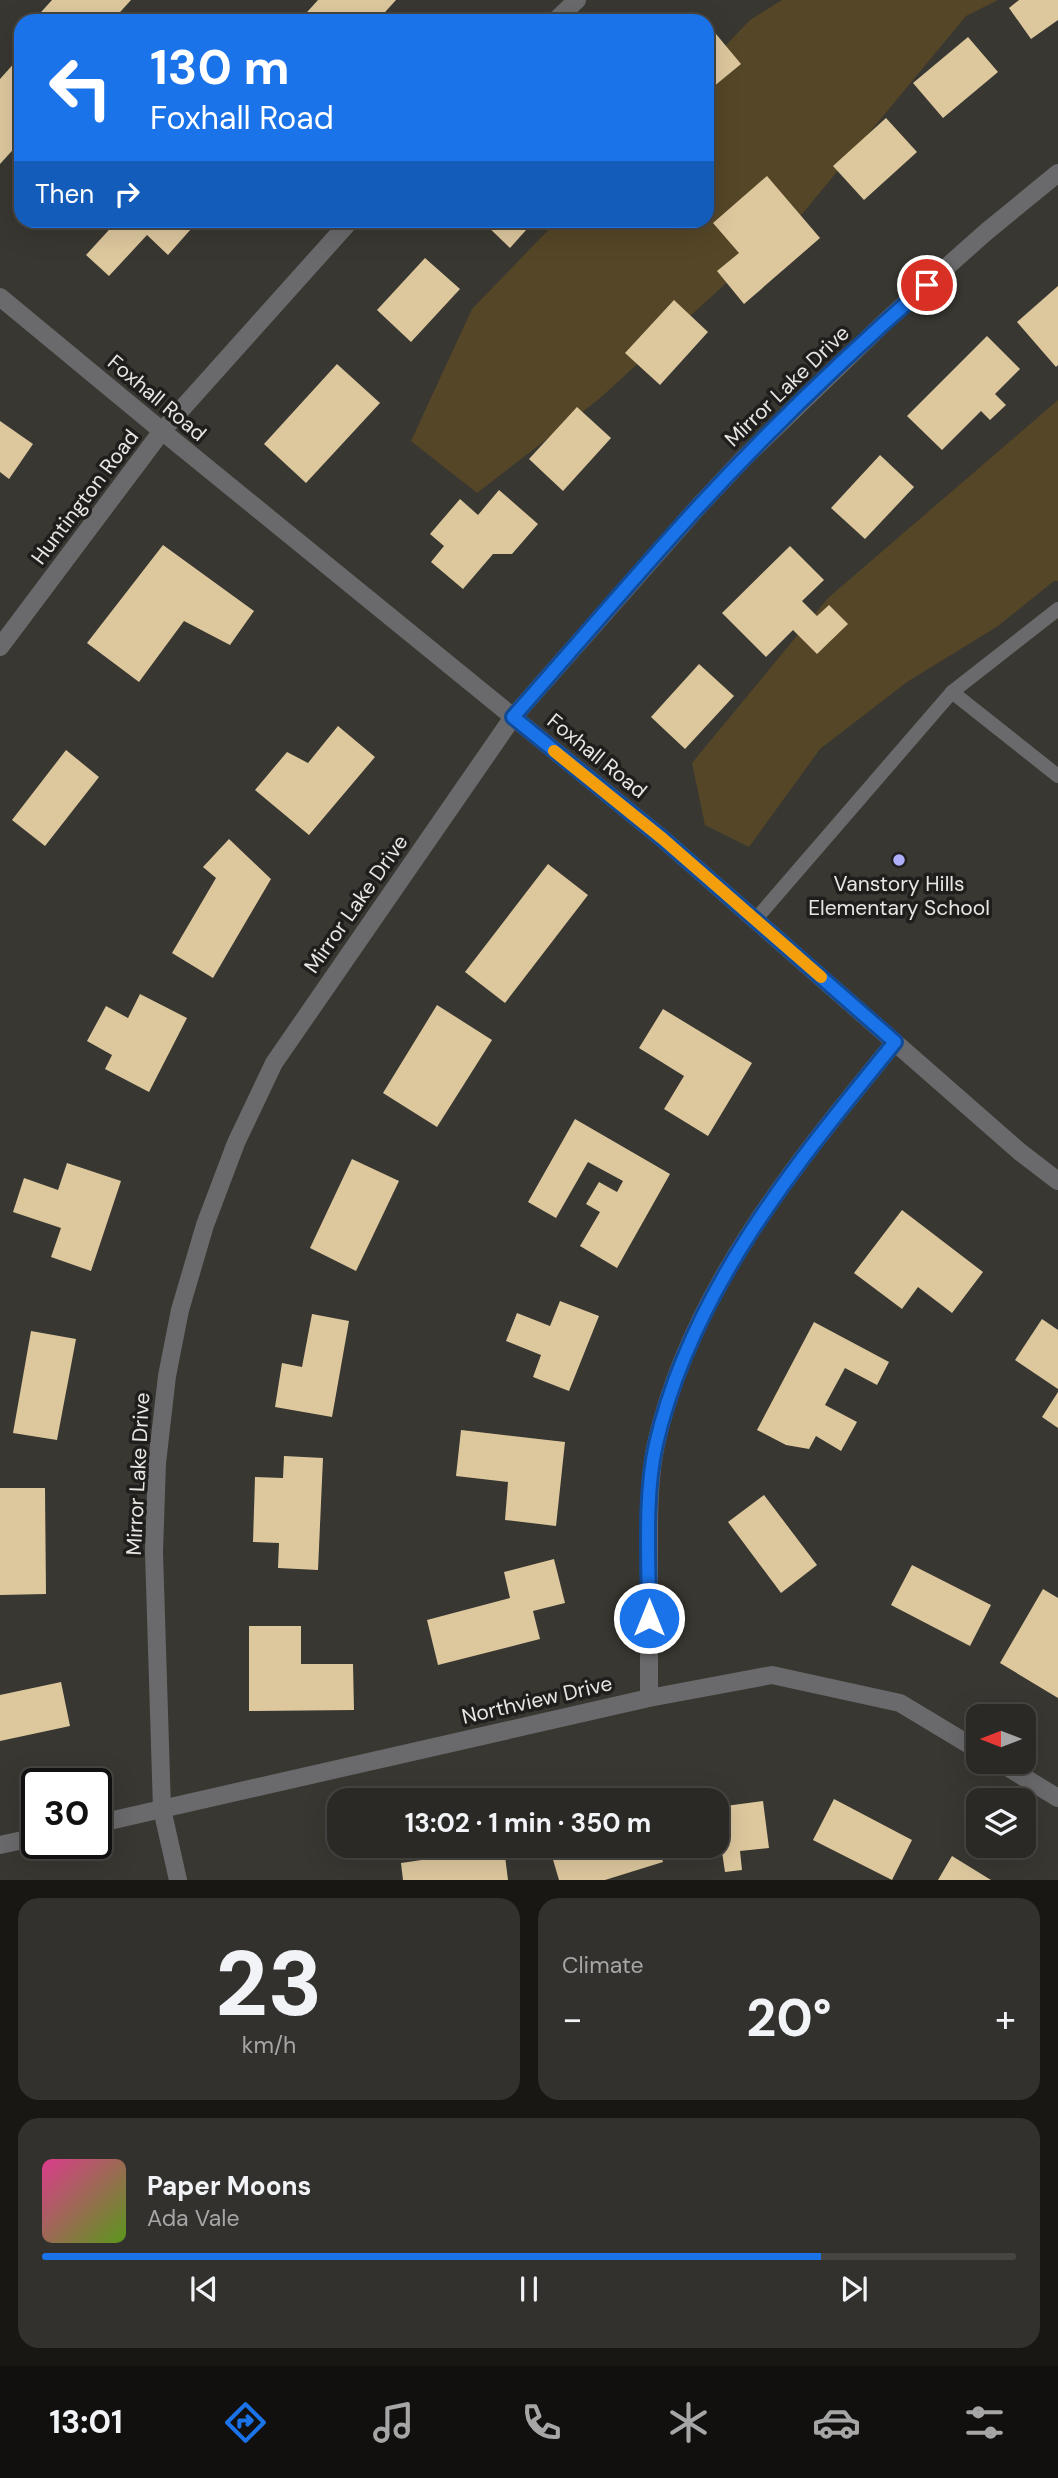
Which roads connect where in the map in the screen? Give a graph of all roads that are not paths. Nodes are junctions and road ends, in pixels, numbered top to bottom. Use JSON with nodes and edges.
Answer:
{"nodes":[{"id":1,"x":578,"y":0,"type":"edge"},
{"id":2,"x":563,"y":14,"type":"edge"},
{"id":3,"x":1058,"y":173,"type":"edge"},
{"id":4,"x":344,"y":228,"type":"edge"},
{"id":5,"x":0,"y":297,"type":"edge"},
{"id":6,"x":162,"y":431,"type":"junction"},
{"id":7,"x":1058,"y":610,"type":"edge"},
{"id":8,"x":0,"y":648,"type":"edge"},
{"id":9,"x":952,"y":692,"type":"junction"},
{"id":10,"x":513,"y":717,"type":"junction"},
{"id":11,"x":1058,"y":776,"type":"edge"},
{"id":12,"x":755,"y":920,"type":"junction"},
{"id":13,"x":895,"y":1042,"type":"junction"},
{"id":14,"x":1058,"y":1181,"type":"edge"},
{"id":15,"x":649,"y":1698,"type":"junction"},
{"id":16,"x":966,"y":1743,"type":"edge"},
{"id":17,"x":1019,"y":1774,"type":"edge"},
{"id":18,"x":1058,"y":1798,"type":"edge"},
{"id":19,"x":162,"y":1809,"type":"junction"},
{"id":20,"x":112,"y":1820,"type":"edge"},
{"id":21,"x":21,"y":1840,"type":"edge"},
{"id":22,"x":0,"y":1845,"type":"edge"},
{"id":23,"x":178,"y":1880,"type":"edge"}],
"edges":[{"from":1,"to":2,"type":"street"},
{"from":3,"to":10,"type":"street","name":"Mirror Lake Drive"},
{"from":4,"to":6,"type":"street","name":"Huntington Road"},
{"from":5,"to":6,"type":"street","name":"Foxhall Road"},
{"from":6,"to":8,"type":"street","name":"Huntington Road"},
{"from":6,"to":10,"type":"street","name":"Foxhall Road"},
{"from":7,"to":9,"type":"lane"},
{"from":9,"to":11,"type":"lane"},
{"from":9,"to":12,"type":"lane"},
{"from":10,"to":12,"type":"street","name":"Foxhall Road"},
{"from":10,"to":19,"type":"street","name":"Mirror Lake Drive"},
{"from":12,"to":13,"type":"street","name":"Foxhall Road"},
{"from":13,"to":14,"type":"street","name":"Foxhall Road"},
{"from":13,"to":15,"type":"street"},
{"from":15,"to":16,"type":"street","name":"Northview Drive"},
{"from":15,"to":19,"type":"street","name":"Northview Drive"},
{"from":17,"to":18,"type":"street"},
{"from":19,"to":20,"type":"street","name":"Northview Drive"},
{"from":19,"to":23,"type":"street","name":"Mirror Lake Drive"},
{"from":21,"to":22,"type":"street"}]}
